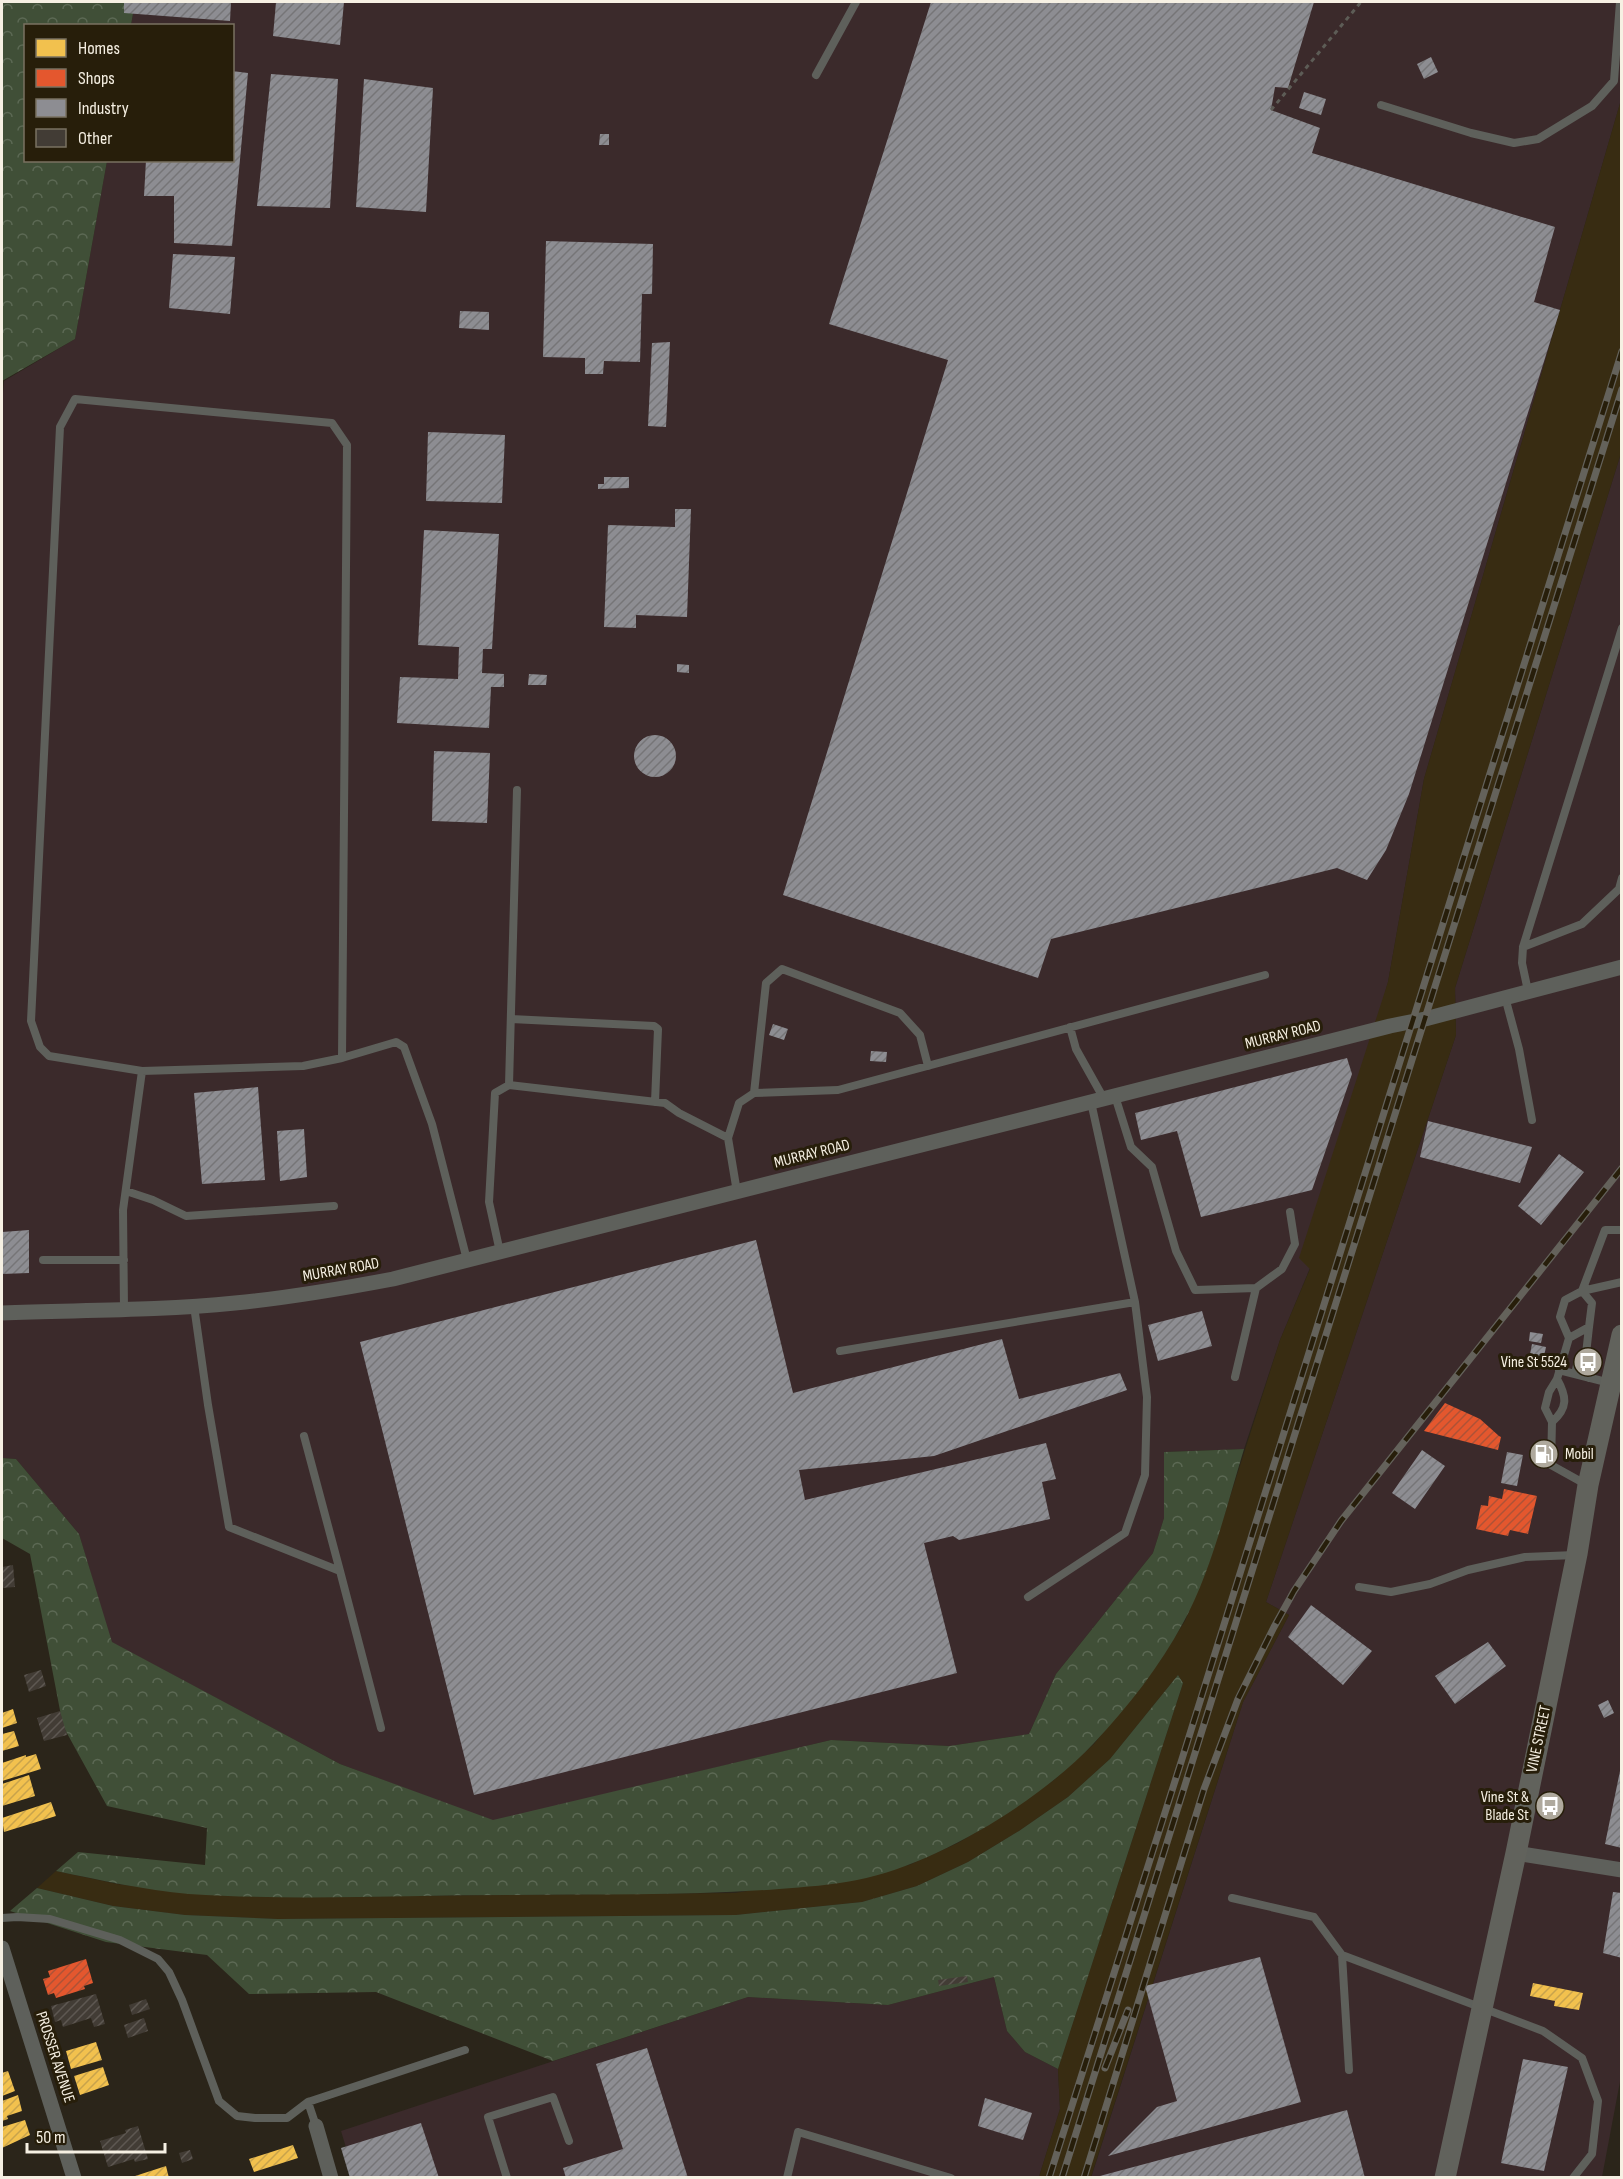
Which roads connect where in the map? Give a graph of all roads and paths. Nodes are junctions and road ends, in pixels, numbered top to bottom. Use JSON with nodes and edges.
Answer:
{"nodes":[{"id":1,"x":856,"y":2,"type":"edge"},
{"id":2,"x":1361,"y":2,"type":"edge"},
{"id":3,"x":1620,"y":2,"type":"edge"},
{"id":4,"x":816,"y":75,"type":"dead end"},
{"id":5,"x":1381,"y":105,"type":"dead end"},
{"id":6,"x":1271,"y":110,"type":"dead end"},
{"id":7,"x":1622,"y":628,"type":"edge"},
{"id":8,"x":517,"y":790,"type":"dead end"},
{"id":9,"x":1622,"y":878,"type":"edge"},
{"id":10,"x":1523,"y":947,"type":"junction"},
{"id":11,"x":1622,"y":967,"type":"edge"},
{"id":12,"x":1265,"y":975,"type":"dead end"},
{"id":13,"x":1528,"y":991,"type":"junction"},
{"id":14,"x":1505,"y":997,"type":"junction"},
{"id":15,"x":511,"y":1019,"type":"junction"},
{"id":16,"x":1070,"y":1027,"type":"junction"},
{"id":17,"x":342,"y":1058,"type":"junction"},
{"id":18,"x":928,"y":1066,"type":"junction"},
{"id":19,"x":141,"y":1071,"type":"junction"},
{"id":20,"x":509,"y":1085,"type":"junction"},
{"id":21,"x":754,"y":1093,"type":"junction"},
{"id":22,"x":1103,"y":1099,"type":"junction"},
{"id":23,"x":655,"y":1102,"type":"junction"},
{"id":24,"x":1532,"y":1120,"type":"dead end"},
{"id":25,"x":728,"y":1138,"type":"junction"},
{"id":26,"x":126,"y":1191,"type":"junction"},
{"id":27,"x":737,"y":1192,"type":"junction"},
{"id":28,"x":334,"y":1206,"type":"dead end"},
{"id":29,"x":1290,"y":1212,"type":"dead end"},
{"id":30,"x":1622,"y":1230,"type":"edge"},
{"id":31,"x":500,"y":1252,"type":"junction"},
{"id":32,"x":43,"y":1260,"type":"dead end"},
{"id":33,"x":124,"y":1260,"type":"junction"},
{"id":34,"x":467,"y":1260,"type":"junction"},
{"id":35,"x":1622,"y":1281,"type":"edge"},
{"id":36,"x":1256,"y":1288,"type":"junction"},
{"id":37,"x":1582,"y":1291,"type":"junction"},
{"id":38,"x":1135,"y":1302,"type":"junction"},
{"id":39,"x":194,"y":1306,"type":"junction"},
{"id":40,"x":124,"y":1309,"type":"junction"},
{"id":41,"x":2,"y":1312,"type":"edge"},
{"id":42,"x":1589,"y":1327,"type":"junction"},
{"id":43,"x":1622,"y":1335,"type":"edge"},
{"id":44,"x":1569,"y":1338,"type":"junction"},
{"id":45,"x":840,"y":1351,"type":"dead end"},
{"id":46,"x":1586,"y":1354,"type":"junction"},
{"id":47,"x":1619,"y":1358,"type":"edge"},
{"id":48,"x":1575,"y":1374,"type":"junction"},
{"id":49,"x":1558,"y":1375,"type":"junction"},
{"id":50,"x":1235,"y":1377,"type":"dead end"},
{"id":51,"x":1589,"y":1378,"type":"junction"},
{"id":52,"x":1612,"y":1383,"type":"junction"},
{"id":53,"x":1552,"y":1422,"type":"junction"},
{"id":54,"x":304,"y":1436,"type":"dead end"},
{"id":55,"x":1588,"y":1485,"type":"junction"},
{"id":56,"x":1577,"y":1554,"type":"junction"},
{"id":57,"x":340,"y":1571,"type":"junction"},
{"id":58,"x":1359,"y":1587,"type":"dead end"},
{"id":59,"x":1029,"y":1597,"type":"dead end"},
{"id":60,"x":381,"y":1728,"type":"dead end"},
{"id":61,"x":1516,"y":1853,"type":"junction"},
{"id":62,"x":1622,"y":1870,"type":"edge"},
{"id":63,"x":1232,"y":1898,"type":"dead end"},
{"id":64,"x":2,"y":1918,"type":"edge"},
{"id":65,"x":2,"y":1948,"type":"edge"},
{"id":66,"x":1342,"y":1955,"type":"junction"},
{"id":67,"x":1482,"y":2007,"type":"junction"},
{"id":68,"x":465,"y":2050,"type":"dead end"},
{"id":69,"x":1349,"y":2070,"type":"dead end"},
{"id":70,"x":308,"y":2102,"type":"junction"},
{"id":71,"x":316,"y":2126,"type":"joint"},
{"id":72,"x":569,"y":2141,"type":"dead end"},
{"id":73,"x":74,"y":2178,"type":"edge"},
{"id":74,"x":331,"y":2178,"type":"edge"},
{"id":75,"x":507,"y":2178,"type":"edge"},
{"id":76,"x":787,"y":2178,"type":"edge"},
{"id":77,"x":951,"y":2178,"type":"edge"},
{"id":78,"x":1445,"y":2178,"type":"edge"},
{"id":79,"x":1573,"y":2178,"type":"edge"}],
"edges":[{"from":1,"to":4,"type":"lane"},
{"from":2,"to":6,"type":"path"},
{"from":3,"to":5,"type":"lane"},
{"from":7,"to":10,"type":"lane"},
{"from":8,"to":15,"type":"lane"},
{"from":9,"to":10,"type":"lane"},
{"from":10,"to":13,"type":"lane"},
{"from":11,"to":13,"type":"street","name":"MURRAY ROAD"},
{"from":12,"to":16,"type":"lane"},
{"from":13,"to":14,"type":"street","name":"MURRAY ROAD"},
{"from":14,"to":22,"type":"street","name":"MURRAY ROAD"},
{"from":14,"to":24,"type":"lane"},
{"from":15,"to":20,"type":"lane"},
{"from":15,"to":23,"type":"lane"},
{"from":16,"to":18,"type":"lane"},
{"from":16,"to":22,"type":"lane"},
{"from":17,"to":19,"type":"lane"},
{"from":17,"to":19,"type":"lane"},
{"from":17,"to":34,"type":"lane"},
{"from":18,"to":21,"type":"lane"},
{"from":18,"to":21,"type":"lane"},
{"from":19,"to":26,"type":"lane"},
{"from":20,"to":23,"type":"lane"},
{"from":20,"to":31,"type":"lane"},
{"from":21,"to":25,"type":"lane"},
{"from":22,"to":27,"type":"street","name":"MURRAY ROAD"},
{"from":22,"to":36,"type":"lane"},
{"from":22,"to":38,"type":"lane"},
{"from":23,"to":25,"type":"lane"},
{"from":25,"to":27,"type":"lane"},
{"from":26,"to":28,"type":"lane"},
{"from":26,"to":33,"type":"lane"},
{"from":27,"to":31,"type":"street","name":"MURRAY ROAD"},
{"from":29,"to":36,"type":"lane"},
{"from":30,"to":37,"type":"lane"},
{"from":31,"to":34,"type":"street","name":"MURRAY ROAD"},
{"from":32,"to":33,"type":"lane"},
{"from":33,"to":40,"type":"lane"},
{"from":34,"to":39,"type":"street","name":"MURRAY ROAD"},
{"from":35,"to":37,"type":"lane"},
{"from":36,"to":50,"type":"lane"},
{"from":37,"to":42,"type":"lane"},
{"from":37,"to":44,"type":"lane"},
{"from":38,"to":45,"type":"lane"},
{"from":38,"to":59,"type":"lane"},
{"from":39,"to":40,"type":"street","name":"MURRAY ROAD"},
{"from":39,"to":57,"type":"lane"},
{"from":40,"to":41,"type":"street","name":"MURRAY ROAD"},
{"from":42,"to":44,"type":"lane"},
{"from":42,"to":46,"type":"lane"},
{"from":43,"to":47,"type":"main road","name":"VINE STREET"},
{"from":44,"to":49,"type":"lane"},
{"from":46,"to":48,"type":"lane"},
{"from":46,"to":51,"type":"lane"},
{"from":47,"to":52,"type":"main road","name":"VINE STREET"},
{"from":48,"to":49,"type":"lane"},
{"from":48,"to":51,"type":"lane"},
{"from":49,"to":53,"type":"lane"},
{"from":49,"to":53,"type":"lane"},
{"from":51,"to":52,"type":"lane"},
{"from":52,"to":55,"type":"main road","name":"VINE STREET"},
{"from":53,"to":55,"type":"lane"},
{"from":54,"to":57,"type":"lane"},
{"from":55,"to":56,"type":"main road","name":"VINE STREET"},
{"from":56,"to":58,"type":"lane"},
{"from":56,"to":61,"type":"main road","name":"VINE STREET"},
{"from":57,"to":60,"type":"lane"},
{"from":61,"to":62,"type":"street"},
{"from":61,"to":67,"type":"main road","name":"VINE STREET"},
{"from":63,"to":66,"type":"lane"},
{"from":64,"to":70,"type":"lane"},
{"from":65,"to":73,"type":"street","name":"PROSSER AVENUE"},
{"from":66,"to":67,"type":"lane"},
{"from":66,"to":69,"type":"lane"},
{"from":67,"to":78,"type":"main road","name":"VINE STREET"},
{"from":67,"to":79,"type":"lane"},
{"from":68,"to":70,"type":"lane"},
{"from":70,"to":71,"type":"lane"},
{"from":71,"to":74,"type":"street"},
{"from":72,"to":75,"type":"lane"},
{"from":76,"to":77,"type":"lane"}]}
